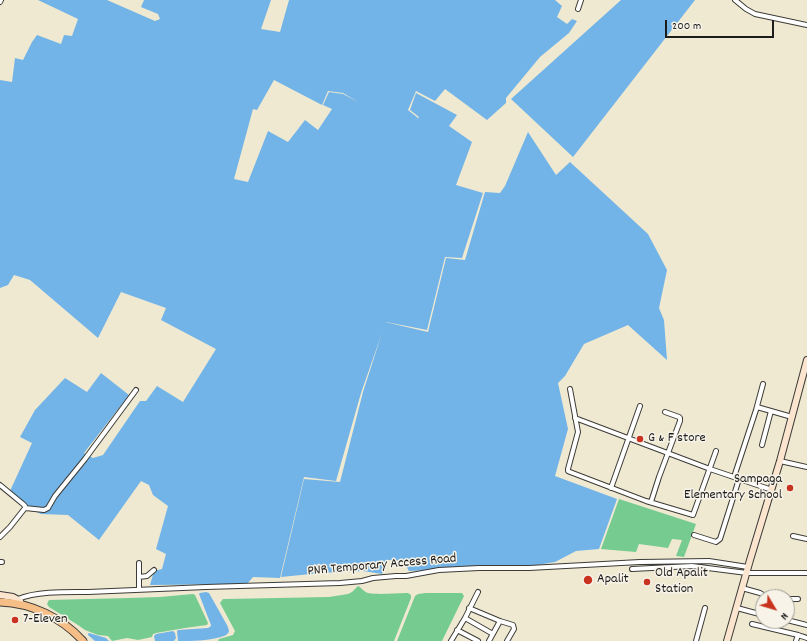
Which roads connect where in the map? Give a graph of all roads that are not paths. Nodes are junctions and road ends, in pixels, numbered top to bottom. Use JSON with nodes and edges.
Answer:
{"nodes":[{"id":1,"x":581,"y":0,"type":"edge"},
{"id":2,"x":735,"y":0,"type":"edge"},
{"id":3,"x":578,"y":9,"type":"dead end"},
{"id":4,"x":807,"y":26,"type":"edge"},
{"id":5,"x":807,"y":360,"type":"edge"},
{"id":6,"x":764,"y":384,"type":"dead end"},
{"id":7,"x":570,"y":389,"type":"dead end"},
{"id":8,"x":136,"y":390,"type":"dead end"},
{"id":9,"x":640,"y":406,"type":"dead end"},
{"id":10,"x":757,"y":407,"type":"junction"},
{"id":11,"x":771,"y":411,"type":"junction"},
{"id":12,"x":664,"y":412,"type":"dead end"},
{"id":13,"x":792,"y":417,"type":"junction"},
{"id":14,"x":575,"y":418,"type":"junction"},
{"id":15,"x":628,"y":439,"type":"junction"},
{"id":16,"x":762,"y":444,"type":"dead end"},
{"id":17,"x":716,"y":451,"type":"dead end"},
{"id":18,"x":668,"y":453,"type":"junction"},
{"id":19,"x":780,"y":461,"type":"junction"},
{"id":20,"x":807,"y":467,"type":"edge"},
{"id":21,"x":710,"y":469,"type":"junction"},
{"id":22,"x":736,"y":478,"type":"junction"},
{"id":23,"x":0,"y":485,"type":"edge"},
{"id":24,"x":611,"y":488,"type":"junction"},
{"id":25,"x":772,"y":490,"type":"junction"},
{"id":26,"x":651,"y":502,"type":"junction"},
{"id":27,"x":25,"y":508,"type":"junction"},
{"id":28,"x":694,"y":535,"type":"dead end"},
{"id":29,"x":792,"y":536,"type":"dead end"},
{"id":30,"x":0,"y":537,"type":"edge"},
{"id":31,"x":807,"y":539,"type":"edge"},
{"id":32,"x":139,"y":563,"type":"dead end"},
{"id":33,"x":632,"y":569,"type":"dead end"},
{"id":34,"x":154,"y":570,"type":"dead end"},
{"id":35,"x":748,"y":570,"type":"junction"},
{"id":36,"x":807,"y":573,"type":"edge"},
{"id":37,"x":139,"y":576,"type":"junction"},
{"id":38,"x":742,"y":588,"type":"junction"},
{"id":39,"x":139,"y":590,"type":"junction"},
{"id":40,"x":478,"y":592,"type":"dead end"},
{"id":41,"x":755,"y":592,"type":"edge"},
{"id":42,"x":0,"y":595,"type":"edge"},
{"id":43,"x":795,"y":599,"type":"edge"},
{"id":44,"x":798,"y":599,"type":"dead end"},
{"id":45,"x":19,"y":601,"type":"junction"},
{"id":46,"x":0,"y":602,"type":"edge"},
{"id":47,"x":469,"y":608,"type":"junction"},
{"id":48,"x":705,"y":608,"type":"dead end"},
{"id":49,"x":737,"y":608,"type":"junction"},
{"id":50,"x":755,"y":613,"type":"edge"},
{"id":51,"x":465,"y":618,"type":"junction"},
{"id":52,"x":500,"y":621,"type":"junction"},
{"id":53,"x":795,"y":622,"type":"edge"},
{"id":54,"x":752,"y":624,"type":"dead end"},
{"id":55,"x":807,"y":625,"type":"edge"},
{"id":56,"x":457,"y":630,"type":"junction"},
{"id":57,"x":493,"y":634,"type":"junction"},
{"id":58,"x":798,"y":635,"type":"junction"},
{"id":59,"x":807,"y":638,"type":"edge"},
{"id":60,"x":83,"y":641,"type":"edge"},
{"id":61,"x":451,"y":641,"type":"edge"},
{"id":62,"x":478,"y":641,"type":"edge"},
{"id":63,"x":489,"y":641,"type":"edge"},
{"id":64,"x":507,"y":641,"type":"edge"},
{"id":65,"x":696,"y":641,"type":"edge"},
{"id":66,"x":727,"y":641,"type":"edge"},
{"id":67,"x":796,"y":641,"type":"edge"}],
"edges":[{"from":1,"to":3,"type":"street"},
{"from":2,"to":4,"type":"street"},
{"from":5,"to":13,"type":"main road"},
{"from":6,"to":10,"type":"street"},
{"from":7,"to":14,"type":"street"},
{"from":8,"to":27,"type":"street"},
{"from":9,"to":15,"type":"street"},
{"from":10,"to":11,"type":"street"},
{"from":10,"to":22,"type":"street"},
{"from":11,"to":13,"type":"street"},
{"from":11,"to":16,"type":"street"},
{"from":12,"to":18,"type":"street"},
{"from":13,"to":19,"type":"main road"},
{"from":14,"to":15,"type":"street"},
{"from":14,"to":24,"type":"street"},
{"from":15,"to":18,"type":"street"},
{"from":15,"to":24,"type":"street"},
{"from":17,"to":21,"type":"street"},
{"from":18,"to":21,"type":"street"},
{"from":18,"to":26,"type":"street"},
{"from":19,"to":20,"type":"street"},
{"from":19,"to":25,"type":"main road"},
{"from":21,"to":22,"type":"street"},
{"from":21,"to":26,"type":"street"},
{"from":22,"to":25,"type":"street"},
{"from":22,"to":28,"type":"street"},
{"from":23,"to":27,"type":"street"},
{"from":24,"to":26,"type":"street"},
{"from":25,"to":35,"type":"main road"},
{"from":27,"to":30,"type":"street"},
{"from":29,"to":31,"type":"street"},
{"from":32,"to":37,"type":"street"},
{"from":33,"to":35,"type":"street"},
{"from":34,"to":37,"type":"street"},
{"from":35,"to":36,"type":"street"},
{"from":35,"to":38,"type":"main road"},
{"from":35,"to":39,"type":"street","name":"PNR Temporary Access Road"},
{"from":37,"to":39,"type":"street"},
{"from":38,"to":41,"type":"street"},
{"from":38,"to":49,"type":"main road"},
{"from":39,"to":45,"type":"street","name":"PNR Temporary Access Road"},
{"from":40,"to":47,"type":"street"},
{"from":42,"to":45,"type":"main road"},
{"from":43,"to":44,"type":"street"},
{"from":45,"to":46,"type":"highway"},
{"from":45,"to":60,"type":"highway"},
{"from":47,"to":51,"type":"street"},
{"from":47,"to":52,"type":"street"},
{"from":48,"to":65,"type":"street"},
{"from":49,"to":50,"type":"street"},
{"from":49,"to":66,"type":"main road"},
{"from":51,"to":56,"type":"street"},
{"from":51,"to":57,"type":"street"},
{"from":52,"to":57,"type":"street"},
{"from":52,"to":64,"type":"street"},
{"from":53,"to":55,"type":"street"},
{"from":54,"to":58,"type":"street"},
{"from":56,"to":61,"type":"street"},
{"from":56,"to":62,"type":"street"},
{"from":57,"to":63,"type":"street"},
{"from":58,"to":59,"type":"street"},
{"from":58,"to":67,"type":"street"}]}
